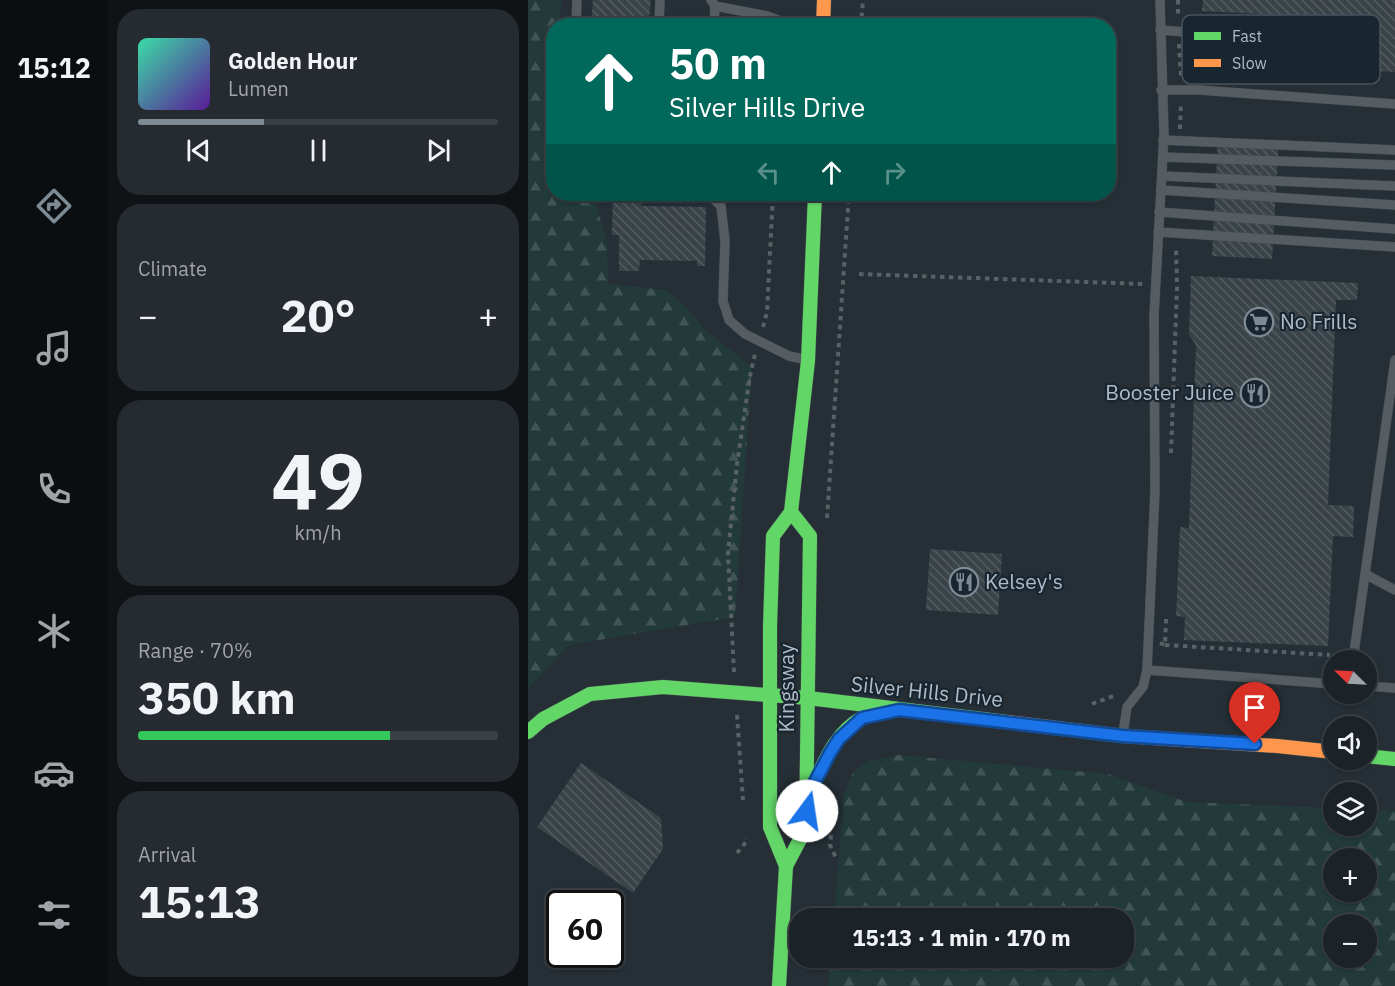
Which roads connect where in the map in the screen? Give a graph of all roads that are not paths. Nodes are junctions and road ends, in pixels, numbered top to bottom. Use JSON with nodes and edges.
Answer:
{"nodes":[{"id":1,"x":577,"y":0,"type":"edge"},
{"id":2,"x":660,"y":0,"type":"edge"},
{"id":3,"x":824,"y":0,"type":"edge"},
{"id":4,"x":1160,"y":0,"type":"edge"},
{"id":5,"x":713,"y":3,"type":"edge"},
{"id":6,"x":576,"y":18,"type":"edge"},
{"id":7,"x":659,"y":18,"type":"edge"},
{"id":8,"x":714,"y":18,"type":"edge"},
{"id":9,"x":772,"y":18,"type":"edge"},
{"id":10,"x":823,"y":18,"type":"edge"},
{"id":11,"x":1160,"y":30,"type":"junction"},
{"id":12,"x":1182,"y":32,"type":"edge"},
{"id":13,"x":1161,"y":90,"type":"junction"},
{"id":14,"x":1395,"y":104,"type":"edge"},
{"id":15,"x":1163,"y":140,"type":"junction"},
{"id":16,"x":1395,"y":150,"type":"edge"},
{"id":17,"x":1162,"y":157,"type":"junction"},
{"id":18,"x":1395,"y":165,"type":"edge"},
{"id":19,"x":1162,"y":176,"type":"junction"},
{"id":20,"x":1395,"y":186,"type":"edge"},
{"id":21,"x":1161,"y":190,"type":"junction"},
{"id":22,"x":716,"y":201,"type":"edge"},
{"id":23,"x":815,"y":201,"type":"edge"},
{"id":24,"x":1395,"y":205,"type":"edge"},
{"id":25,"x":1159,"y":212,"type":"junction"},
{"id":26,"x":1395,"y":229,"type":"edge"},
{"id":27,"x":1158,"y":232,"type":"junction"},
{"id":28,"x":1395,"y":247,"type":"edge"},
{"id":29,"x":1395,"y":360,"type":"edge"},
{"id":30,"x":808,"y":361,"type":"junction"},
{"id":31,"x":791,"y":512,"type":"junction"},
{"id":32,"x":1365,"y":574,"type":"junction"},
{"id":33,"x":1395,"y":590,"type":"edge"},
{"id":34,"x":1354,"y":650,"type":"edge"},
{"id":35,"x":1147,"y":670,"type":"junction"},
{"id":36,"x":1323,"y":683,"type":"edge"},
{"id":37,"x":1377,"y":687,"type":"edge"},
{"id":38,"x":1395,"y":688,"type":"edge"},
{"id":39,"x":770,"y":695,"type":"junction"},
{"id":40,"x":808,"y":698,"type":"junction"},
{"id":41,"x":899,"y":710,"type":"junction"},
{"id":42,"x":528,"y":732,"type":"edge"},
{"id":43,"x":1123,"y":736,"type":"junction"},
{"id":44,"x":1323,"y":751,"type":"edge"},
{"id":45,"x":1377,"y":757,"type":"edge"},
{"id":46,"x":1395,"y":759,"type":"edge"},
{"id":47,"x":808,"y":795,"type":"junction"},
{"id":48,"x":786,"y":866,"type":"junction"},
{"id":49,"x":779,"y":986,"type":"edge"}],
"edges":[{"from":1,"to":6,"type":"lane"},
{"from":2,"to":7,"type":"lane"},
{"from":3,"to":10,"type":"main road"},
{"from":4,"to":11,"type":"lane"},
{"from":5,"to":8,"type":"lane"},
{"from":5,"to":9,"type":"lane"},
{"from":11,"to":12,"type":"lane"},
{"from":11,"to":13,"type":"lane"},
{"from":13,"to":14,"type":"lane"},
{"from":13,"to":15,"type":"lane"},
{"from":15,"to":16,"type":"lane"},
{"from":15,"to":17,"type":"lane"},
{"from":17,"to":18,"type":"lane"},
{"from":17,"to":19,"type":"lane"},
{"from":19,"to":20,"type":"lane"},
{"from":19,"to":21,"type":"lane"},
{"from":21,"to":24,"type":"lane"},
{"from":21,"to":25,"type":"lane"},
{"from":22,"to":30,"type":"lane"},
{"from":23,"to":30,"type":"main road"},
{"from":25,"to":26,"type":"lane"},
{"from":25,"to":27,"type":"lane"},
{"from":27,"to":28,"type":"lane"},
{"from":27,"to":35,"type":"lane"},
{"from":29,"to":32,"type":"lane"},
{"from":30,"to":31,"type":"main road"},
{"from":31,"to":39,"type":"main road","name":"Kingsway"},
{"from":31,"to":40,"type":"main road","name":"Kingsway"},
{"from":32,"to":33,"type":"lane"},
{"from":32,"to":34,"type":"lane"},
{"from":35,"to":36,"type":"lane"},
{"from":35,"to":43,"type":"lane"},
{"from":37,"to":38,"type":"lane"},
{"from":39,"to":40,"type":"main road","name":"Silver Hills Drive"},
{"from":39,"to":42,"type":"main road","name":"Silver Hills Drive"},
{"from":39,"to":48,"type":"main road","name":"Kingsway"},
{"from":40,"to":41,"type":"main road","name":"Silver Hills Drive"},
{"from":40,"to":47,"type":"main road","name":"Kingsway"},
{"from":41,"to":43,"type":"main road","name":"Silver Hills Drive"},
{"from":41,"to":47,"type":"main road"},
{"from":43,"to":44,"type":"main road","name":"Silver Hills Drive"},
{"from":45,"to":46,"type":"main road"},
{"from":47,"to":48,"type":"main road","name":"Kingsway"},
{"from":48,"to":49,"type":"main road","name":"Kingsway"}]}
